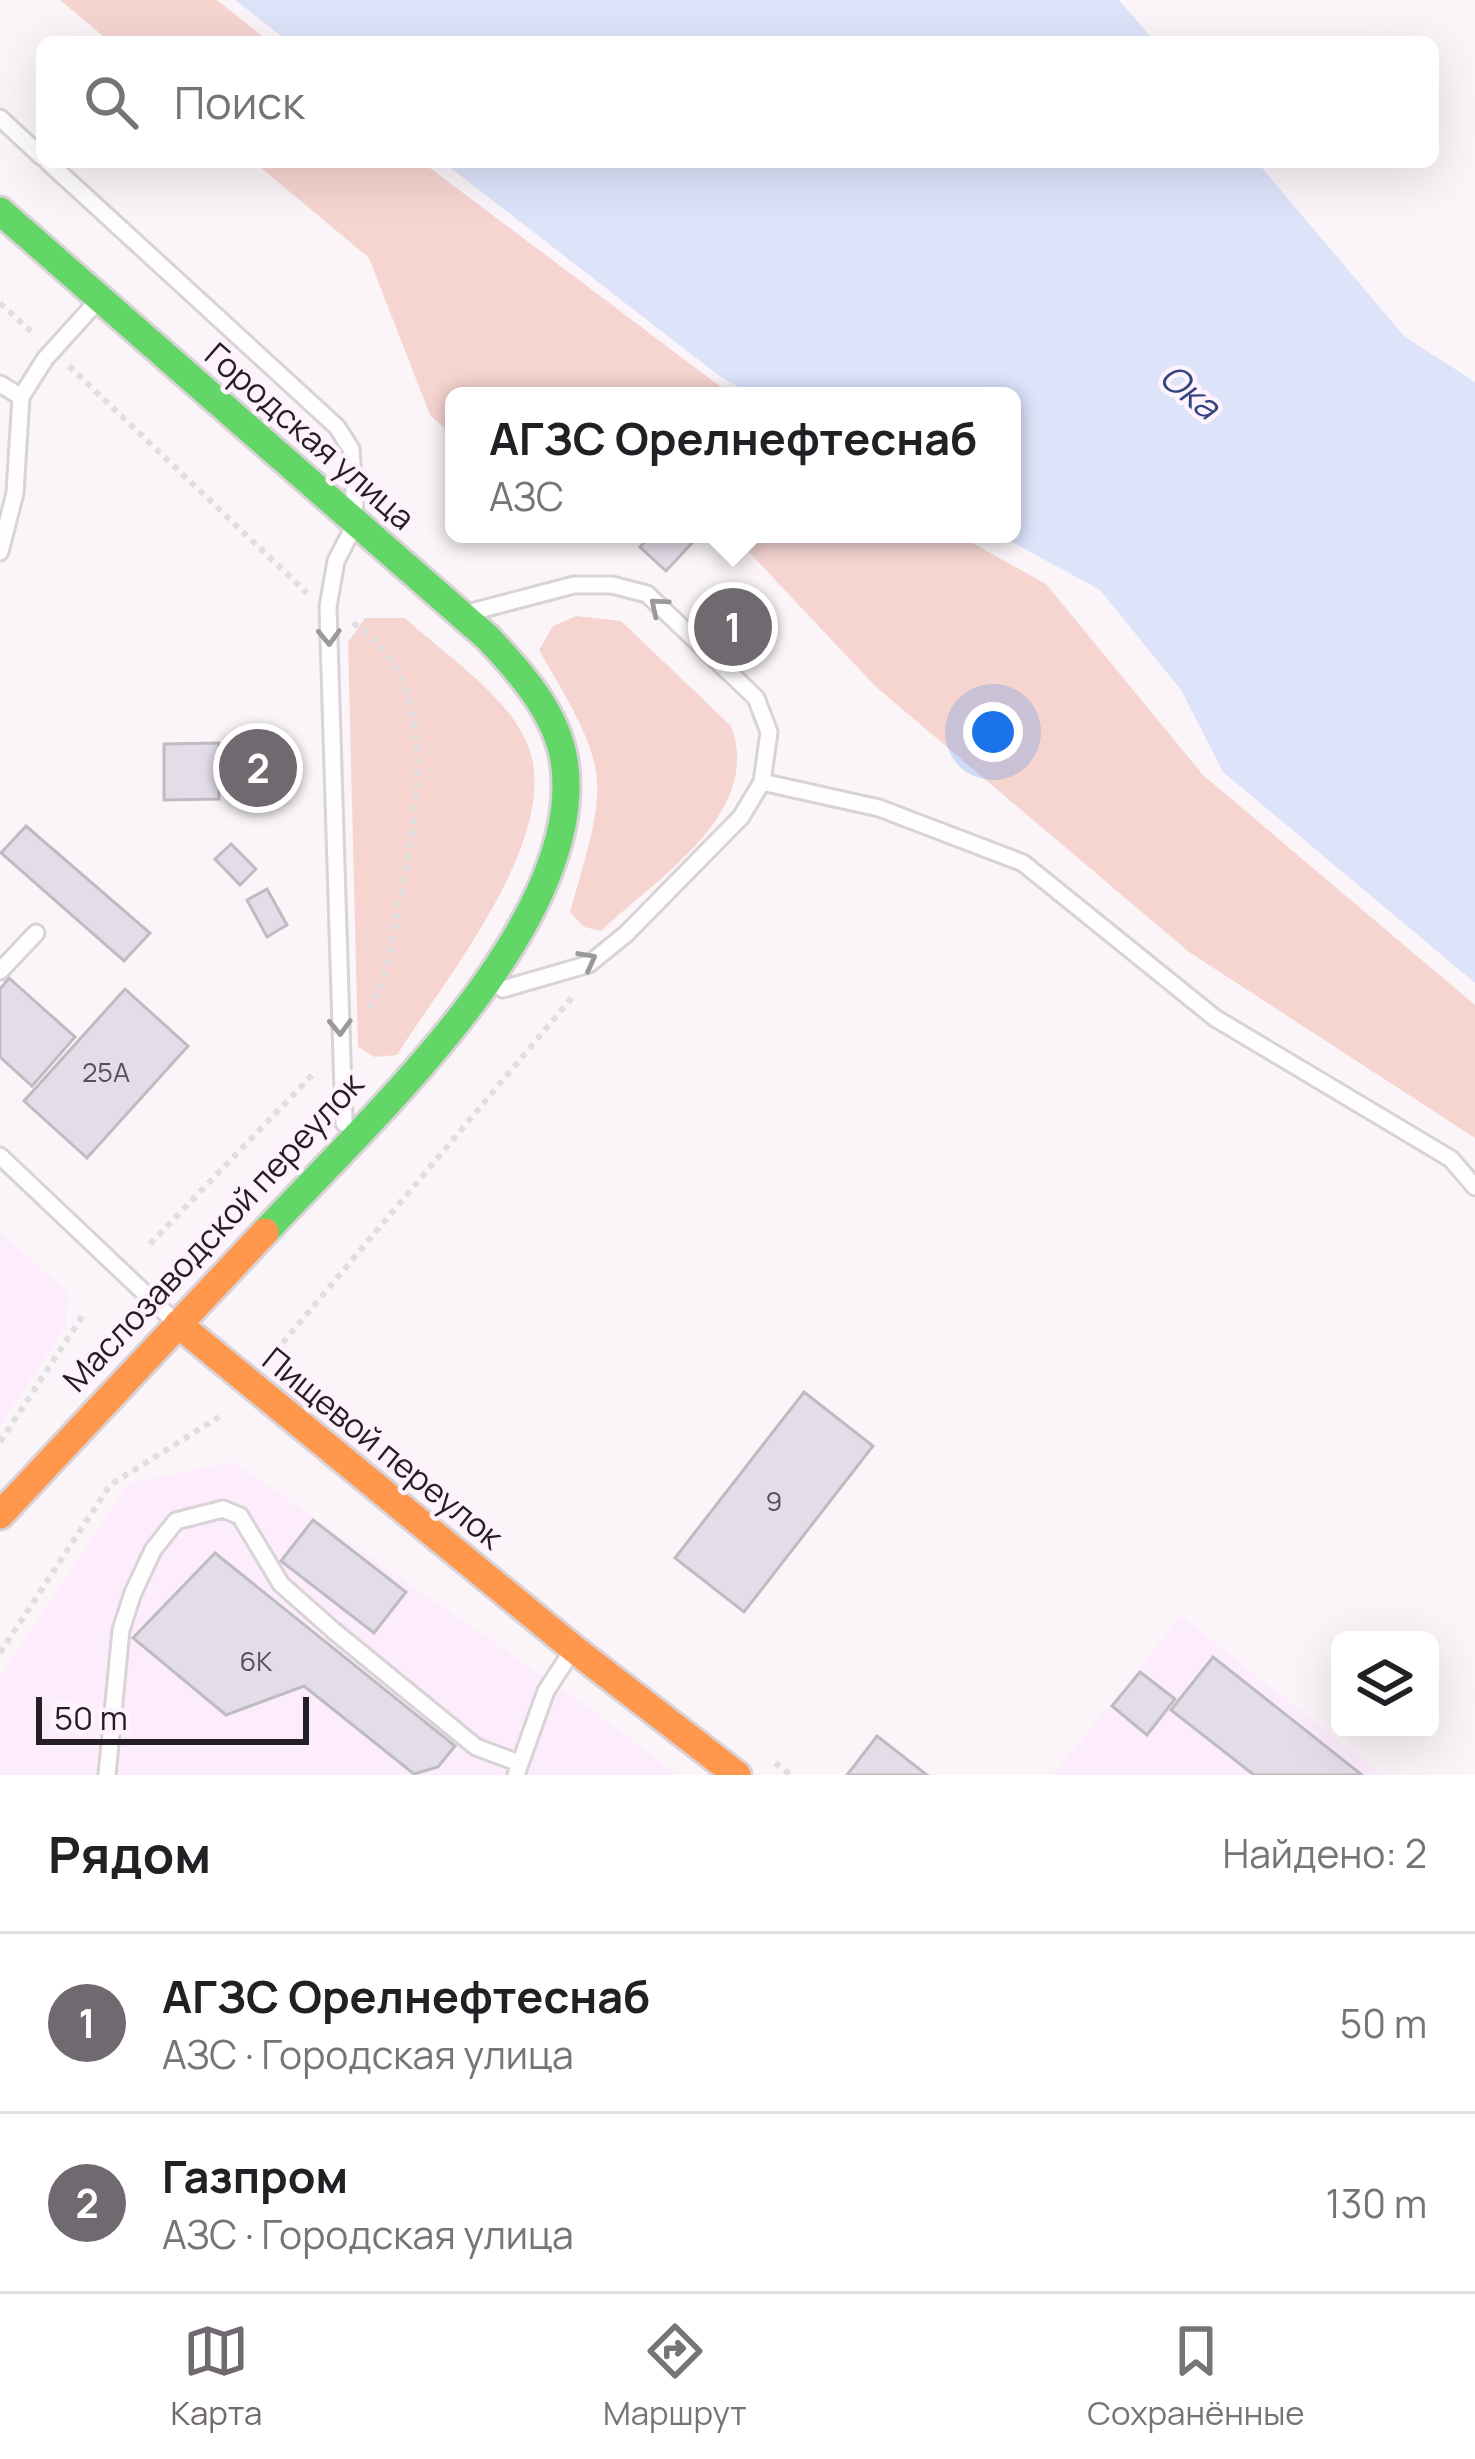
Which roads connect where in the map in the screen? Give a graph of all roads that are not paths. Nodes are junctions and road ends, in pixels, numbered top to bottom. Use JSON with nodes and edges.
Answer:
{"nodes":[{"id":1,"x":0,"y":118,"type":"edge"},
{"id":2,"x":36,"y":151,"type":"edge"},
{"id":3,"x":55,"y":168,"type":"edge"},
{"id":4,"x":0,"y":211,"type":"edge"},
{"id":5,"x":99,"y":299,"type":"junction"},
{"id":6,"x":0,"y":384,"type":"edge"},
{"id":7,"x":21,"y":397,"type":"junction"},
{"id":8,"x":355,"y":525,"type":"junction"},
{"id":9,"x":0,"y":552,"type":"edge"},
{"id":10,"x":466,"y":614,"type":"junction"},
{"id":11,"x":762,"y":782,"type":"junction"},
{"id":12,"x":36,"y":933,"type":"dead end"},
{"id":13,"x":0,"y":971,"type":"edge"},
{"id":14,"x":477,"y":996,"type":"junction"},
{"id":15,"x":345,"y":1144,"type":"junction"},
{"id":16,"x":0,"y":1156,"type":"edge"},
{"id":17,"x":1475,"y":1187,"type":"edge"},
{"id":18,"x":178,"y":1324,"type":"junction"},
{"id":19,"x":0,"y":1515,"type":"edge"},
{"id":20,"x":574,"y":1649,"type":"junction"},
{"id":21,"x":518,"y":1769,"type":"edge"},
{"id":22,"x":107,"y":1775,"type":"edge"},
{"id":23,"x":737,"y":1775,"type":"edge"}],
"edges":[{"from":1,"to":2,"type":"lane"},
{"from":3,"to":8,"type":"lane"},
{"from":4,"to":5,"type":"main road","name":"Городская улица"},
{"from":5,"to":7,"type":"lane"},
{"from":5,"to":8,"type":"main road","name":"Городская улица"},
{"from":6,"to":7,"type":"lane"},
{"from":7,"to":9,"type":"lane"},
{"from":8,"to":10,"type":"main road","name":"Городская улица"},
{"from":8,"to":15,"type":"lane","one_way":true},
{"from":11,"to":10,"type":"lane","one_way":true},
{"from":10,"to":14,"type":"main road","name":"Городская улица"},
{"from":14,"to":11,"type":"lane","one_way":true},
{"from":11,"to":17,"type":"lane"},
{"from":12,"to":13,"type":"lane"},
{"from":14,"to":15,"type":"main road","name":"Маслозаводской переулок"},
{"from":15,"to":18,"type":"main road","name":"Маслозаводской переулок"},
{"from":16,"to":18,"type":"lane","name":"Пищевой переулок"},
{"from":18,"to":19,"type":"main road","name":"Маслозаводской переулок"},
{"from":18,"to":20,"type":"main road","name":"Пищевой переулок"},
{"from":20,"to":21,"type":"lane"},
{"from":20,"to":23,"type":"main road","name":"Пищевой переулок"},
{"from":21,"to":22,"type":"lane"}]}
